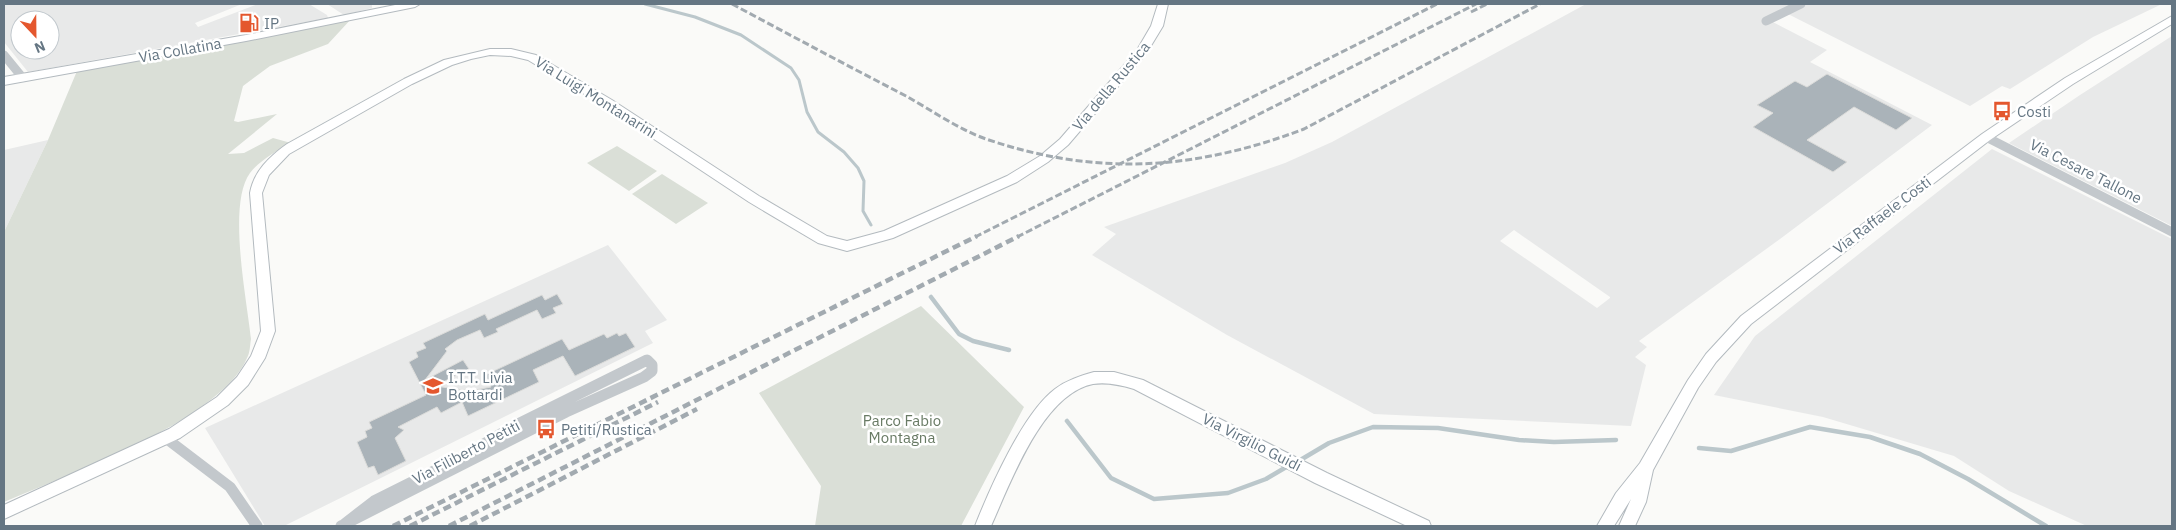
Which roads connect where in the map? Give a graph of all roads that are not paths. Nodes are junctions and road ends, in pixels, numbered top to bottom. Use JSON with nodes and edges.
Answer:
{"nodes":[{"id":1,"x":414,"y":4,"type":"edge"},
{"id":2,"x":1164,"y":4,"type":"edge"},
{"id":3,"x":1801,"y":4,"type":"edge"},
{"id":4,"x":2172,"y":19,"type":"edge"},
{"id":5,"x":1766,"y":21,"type":"dead end"},
{"id":6,"x":4,"y":55,"type":"edge"},
{"id":7,"x":22,"y":77,"type":"junction"},
{"id":8,"x":4,"y":81,"type":"edge"},
{"id":9,"x":1986,"y":137,"type":"junction"},
{"id":10,"x":1044,"y":159,"type":"joint"},
{"id":11,"x":2172,"y":232,"type":"edge"},
{"id":12,"x":167,"y":439,"type":"junction"},
{"id":13,"x":1646,"y":468,"type":"junction"},
{"id":14,"x":4,"y":512,"type":"edge"},
{"id":15,"x":257,"y":526,"type":"edge"},
{"id":16,"x":342,"y":526,"type":"edge"},
{"id":17,"x":983,"y":526,"type":"edge"},
{"id":18,"x":1423,"y":526,"type":"edge"},
{"id":19,"x":1605,"y":526,"type":"edge"},
{"id":20,"x":1626,"y":526,"type":"edge"}],
"edges":[{"from":1,"to":7,"type":"street","name":"Via Collatina"},
{"from":2,"to":10,"type":"street","name":"Via della Rustica"},
{"from":3,"to":5,"type":"street"},
{"from":4,"to":9,"type":"street","name":"Via Raffaele Costi"},
{"from":6,"to":7,"type":"street"},
{"from":7,"to":8,"type":"street","name":"Via Collatina"},
{"from":9,"to":11,"type":"street","name":"Via Cesare Tallone"},
{"from":9,"to":13,"type":"street","name":"Via Raffaele Costi"},
{"from":10,"to":12,"type":"street","name":"Via Luigi Montanarini"},
{"from":12,"to":14,"type":"street"},
{"from":12,"to":15,"type":"street"},
{"from":13,"to":19,"type":"street","name":"Via Raffaele Costi"},
{"from":13,"to":20,"type":"street","name":"Via Raffaele Costi"},
{"from":16,"to":16,"type":"street","name":"Via Filiberto Petiti"},
{"from":17,"to":18,"type":"street","name":"Via Virgilio Guidi"}]}
